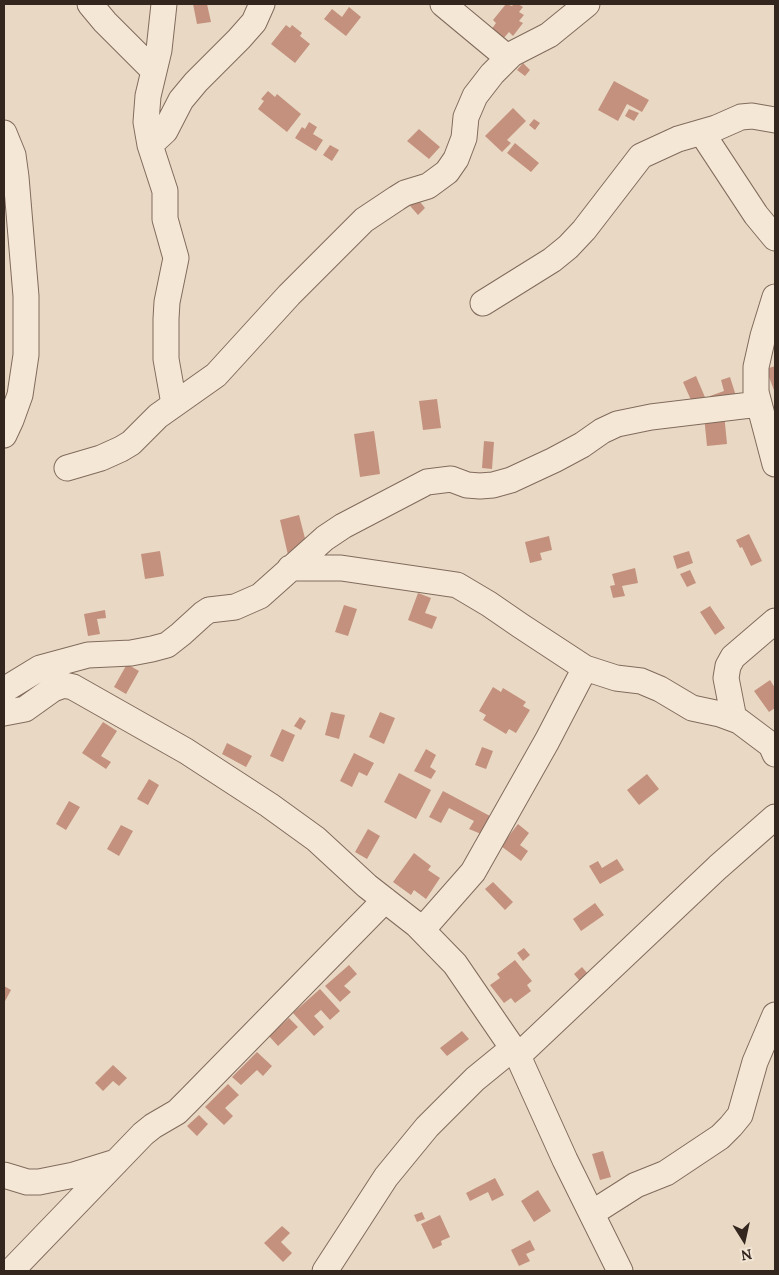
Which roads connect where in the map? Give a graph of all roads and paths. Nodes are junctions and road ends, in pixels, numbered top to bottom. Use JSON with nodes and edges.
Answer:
{"nodes":[{"id":1,"x":90,"y":4,"type":"edge"},
{"id":2,"x":164,"y":4,"type":"edge"},
{"id":3,"x":262,"y":4,"type":"edge"},
{"id":4,"x":443,"y":4,"type":"edge"},
{"id":5,"x":587,"y":4,"type":"edge"},
{"id":6,"x":508,"y":58,"type":"junction"},
{"id":7,"x":154,"y":71,"type":"junction"},
{"id":8,"x":775,"y":120,"type":"edge"},
{"id":9,"x":4,"y":133,"type":"edge"},
{"id":10,"x":702,"y":133,"type":"junction"},
{"id":11,"x":150,"y":145,"type":"junction"},
{"id":12,"x":775,"y":238,"type":"edge"},
{"id":13,"x":775,"y":297,"type":"edge"},
{"id":14,"x":483,"y":303,"type":"dead end"},
{"id":15,"x":174,"y":404,"type":"junction"},
{"id":16,"x":759,"y":404,"type":"junction"},
{"id":17,"x":4,"y":435,"type":"edge"},
{"id":18,"x":775,"y":464,"type":"edge"},
{"id":19,"x":67,"y":468,"type":"dead end"},
{"id":20,"x":290,"y":568,"type":"junction"},
{"id":21,"x":775,"y":620,"type":"edge"},
{"id":22,"x":585,"y":668,"type":"junction"},
{"id":23,"x":4,"y":690,"type":"edge"},
{"id":24,"x":4,"y":712,"type":"edge"},
{"id":25,"x":734,"y":719,"type":"junction"},
{"id":26,"x":775,"y":754,"type":"edge"},
{"id":27,"x":775,"y":817,"type":"edge"},
{"id":28,"x":385,"y":900,"type":"junction"},
{"id":29,"x":422,"y":930,"type":"junction"},
{"id":30,"x":775,"y":1015,"type":"edge"},
{"id":31,"x":516,"y":1052,"type":"junction"},
{"id":32,"x":118,"y":1161,"type":"junction"},
{"id":33,"x":4,"y":1175,"type":"edge"},
{"id":34,"x":592,"y":1213,"type":"junction"},
{"id":35,"x":11,"y":1271,"type":"edge"},
{"id":36,"x":325,"y":1271,"type":"edge"},
{"id":37,"x":620,"y":1271,"type":"edge"}],
"edges":[{"from":1,"to":7,"type":"street"},
{"from":2,"to":7,"type":"street"},
{"from":3,"to":11,"type":"street"},
{"from":4,"to":6,"type":"street"},
{"from":5,"to":6,"type":"street"},
{"from":6,"to":15,"type":"street"},
{"from":7,"to":11,"type":"street"},
{"from":8,"to":10,"type":"street"},
{"from":9,"to":17,"type":"street"},
{"from":10,"to":12,"type":"street"},
{"from":10,"to":14,"type":"street"},
{"from":11,"to":15,"type":"street"},
{"from":13,"to":16,"type":"street"},
{"from":15,"to":19,"type":"street"},
{"from":16,"to":18,"type":"street"},
{"from":16,"to":20,"type":"street"},
{"from":20,"to":22,"type":"street"},
{"from":20,"to":23,"type":"street"},
{"from":21,"to":25,"type":"street"},
{"from":22,"to":25,"type":"street"},
{"from":22,"to":29,"type":"street"},
{"from":24,"to":28,"type":"street"},
{"from":25,"to":26,"type":"street"},
{"from":27,"to":31,"type":"street"},
{"from":28,"to":29,"type":"street"},
{"from":28,"to":32,"type":"street"},
{"from":29,"to":31,"type":"street"},
{"from":30,"to":34,"type":"street"},
{"from":31,"to":34,"type":"street"},
{"from":31,"to":36,"type":"street"},
{"from":32,"to":33,"type":"street"},
{"from":32,"to":35,"type":"street"},
{"from":34,"to":37,"type":"street"}]}
